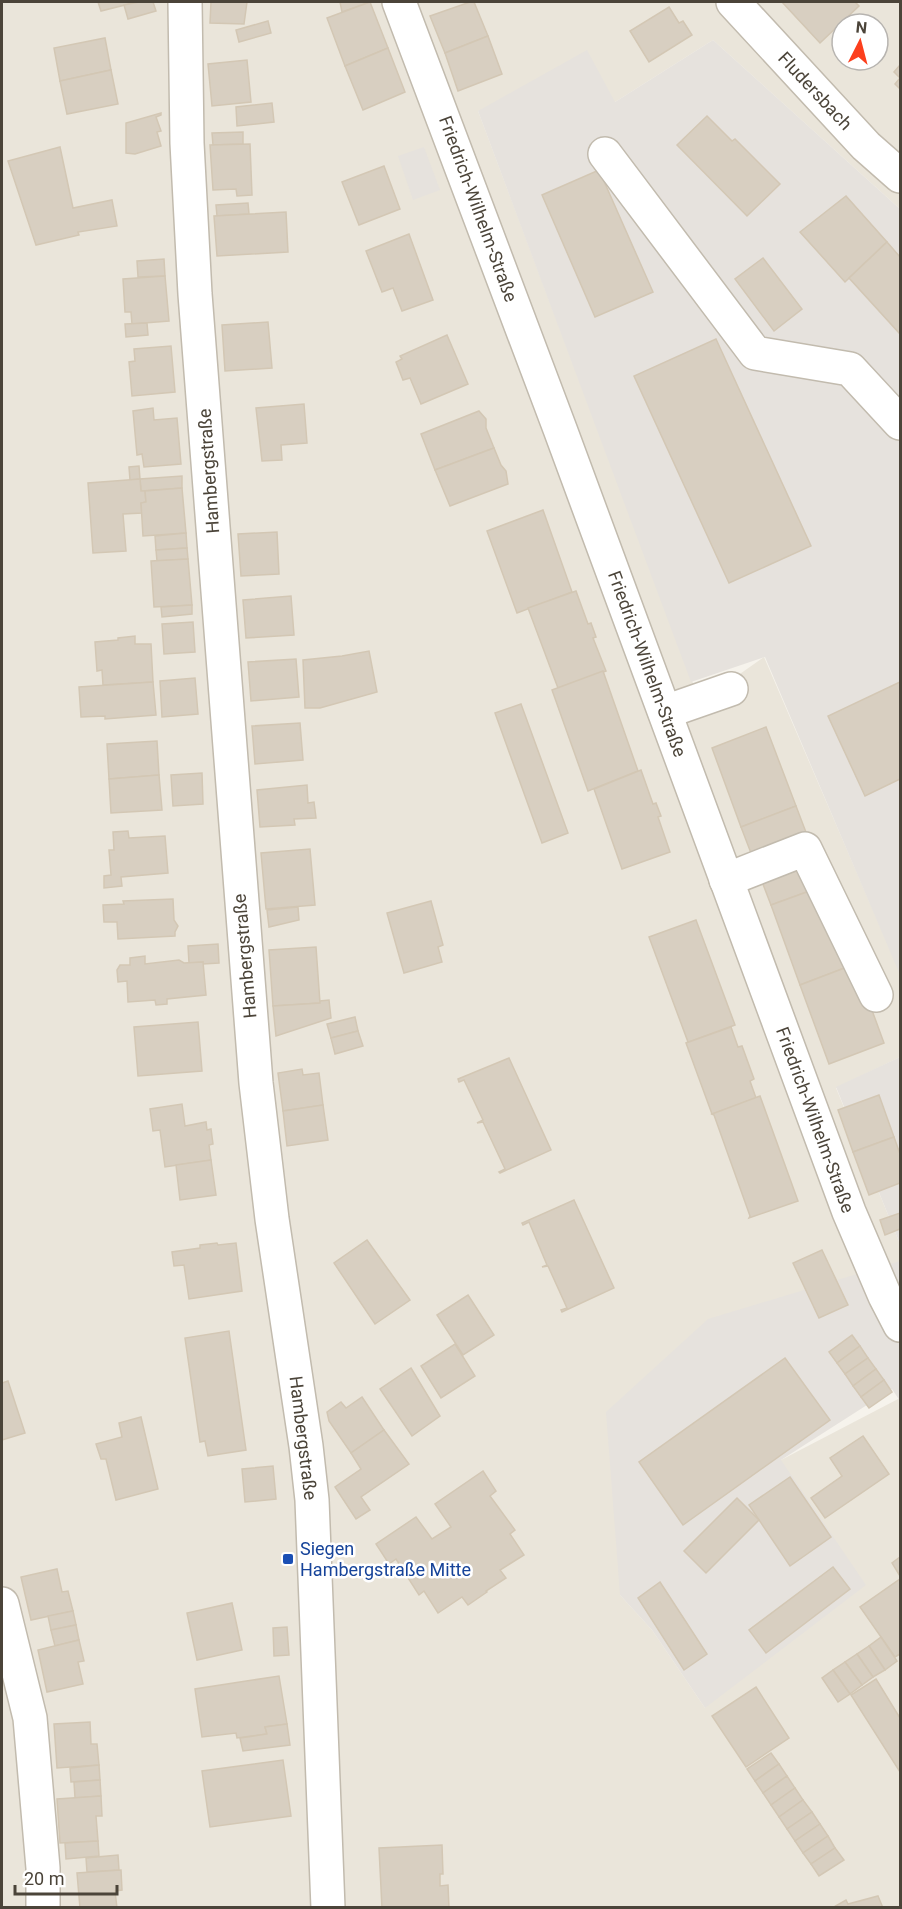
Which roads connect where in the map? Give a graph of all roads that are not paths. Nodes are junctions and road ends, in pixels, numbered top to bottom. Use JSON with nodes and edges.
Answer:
{"nodes":[{"id":1,"x":185,"y":2,"type":"edge"},
{"id":2,"x":399,"y":2,"type":"edge"},
{"id":3,"x":733,"y":2,"type":"edge"},
{"id":4,"x":605,"y":154,"type":"dead end"},
{"id":5,"x":900,"y":176,"type":"edge"},
{"id":6,"x":900,"y":423,"type":"edge"},
{"id":7,"x":731,"y":689,"type":"dead end"},
{"id":8,"x":665,"y":712,"type":"junction"},
{"id":9,"x":726,"y":880,"type":"junction"},
{"id":10,"x":876,"y":995,"type":"dead end"},
{"id":11,"x":893,"y":1292,"type":"edge"},
{"id":12,"x":900,"y":1325,"type":"edge"},
{"id":13,"x":2,"y":1604,"type":"edge"},
{"id":14,"x":43,"y":1908,"type":"edge"},
{"id":15,"x":328,"y":1908,"type":"edge"}],
"edges":[{"from":1,"to":15,"type":"street","name":"Hambergstraße"},
{"from":2,"to":8,"type":"street","name":"Friedrich-Wilhelm-Straße"},
{"from":3,"to":5,"type":"street","name":"Fludersbach"},
{"from":4,"to":6,"type":"street"},
{"from":7,"to":8,"type":"street"},
{"from":8,"to":9,"type":"street","name":"Friedrich-Wilhelm-Straße"},
{"from":9,"to":10,"type":"street"},
{"from":9,"to":11,"type":"street","name":"Friedrich-Wilhelm-Straße"},
{"from":11,"to":12,"type":"street","name":"Friedrich-Wilhelm-Straße"},
{"from":13,"to":14,"type":"street"}]}
